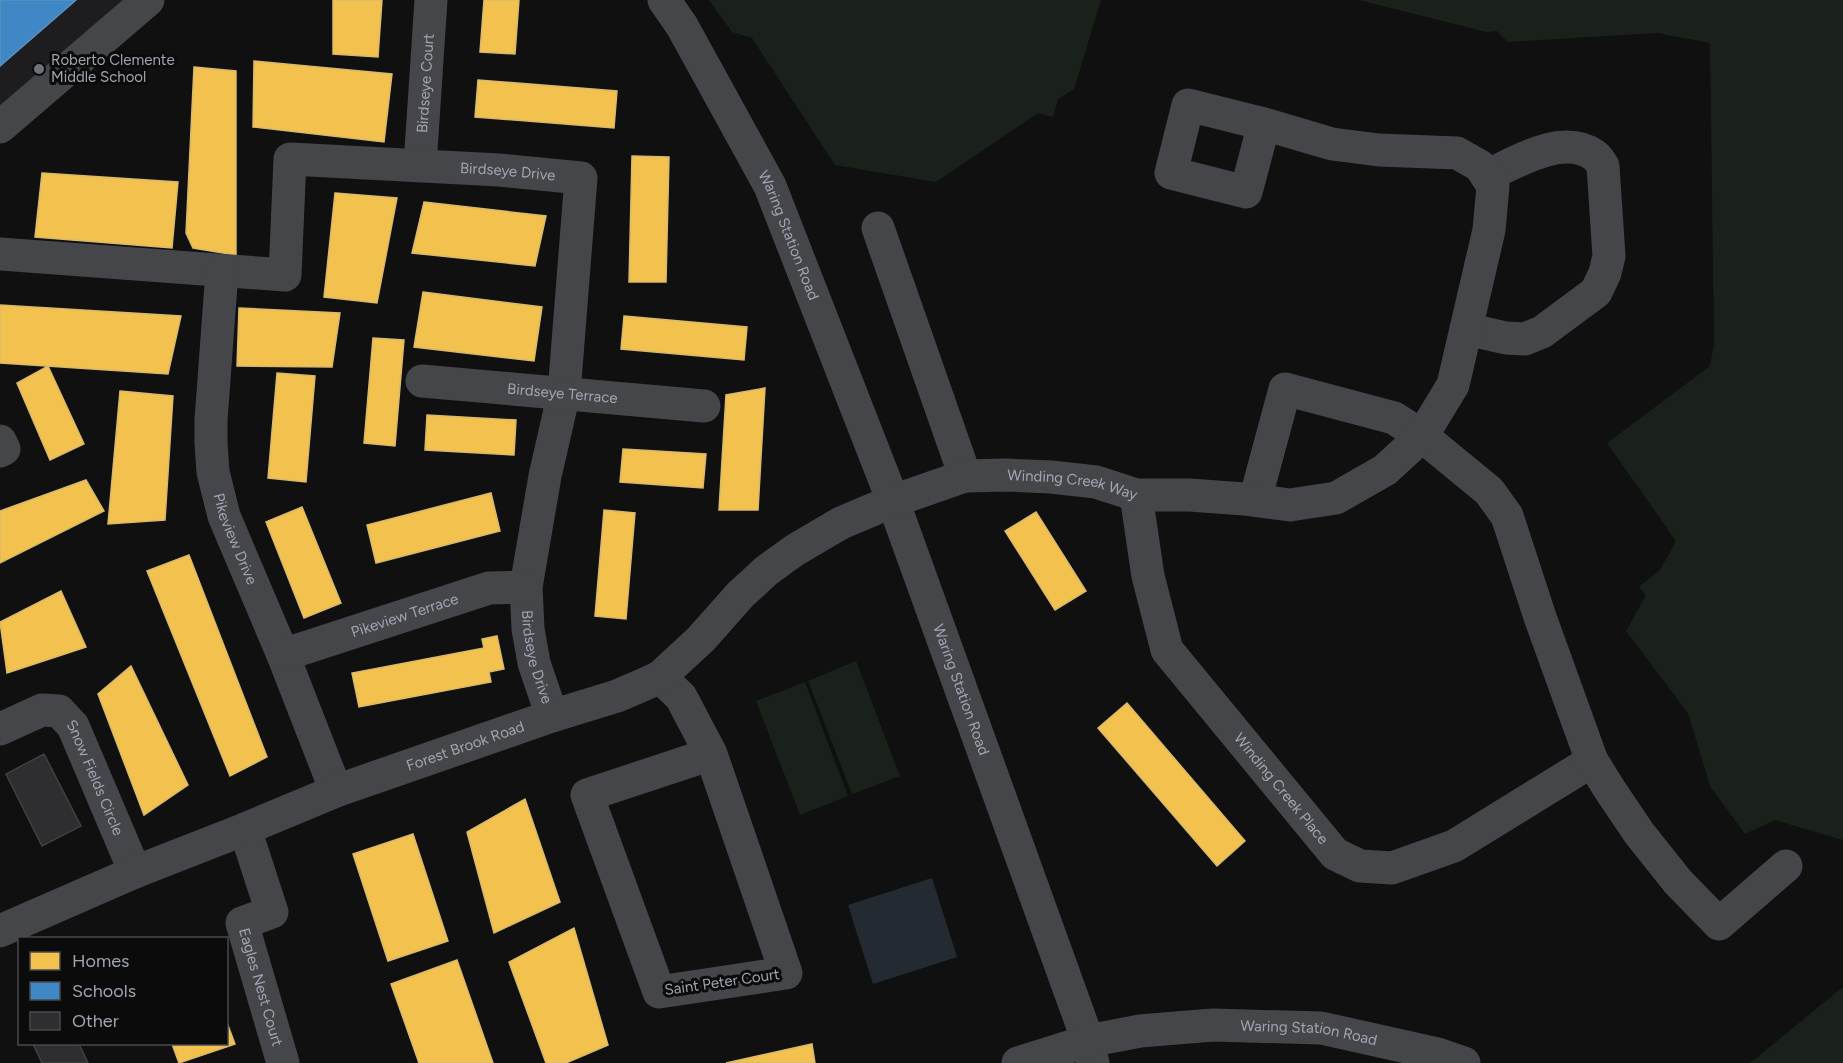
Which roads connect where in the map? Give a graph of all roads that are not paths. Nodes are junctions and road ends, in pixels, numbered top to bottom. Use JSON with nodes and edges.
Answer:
{"nodes":[{"id":1,"x":148,"y":0,"type":"edge"},
{"id":2,"x":431,"y":0,"type":"edge"},
{"id":3,"x":664,"y":0,"type":"edge"},
{"id":4,"x":1264,"y":124,"type":"dead end"},
{"id":5,"x":0,"y":127,"type":"edge"},
{"id":6,"x":420,"y":165,"type":"junction"},
{"id":7,"x":1487,"y":176,"type":"junction"},
{"id":8,"x":878,"y":228,"type":"dead end"},
{"id":9,"x":0,"y":254,"type":"edge"},
{"id":10,"x":222,"y":271,"type":"junction"},
{"id":11,"x":1466,"y":329,"type":"junction"},
{"id":12,"x":422,"y":381,"type":"dead end"},
{"id":13,"x":564,"y":393,"type":"junction"},
{"id":14,"x":704,"y":406,"type":"dead end"},
{"id":15,"x":1422,"y":436,"type":"junction"},
{"id":16,"x":0,"y":441,"type":"edge"},
{"id":17,"x":0,"y":451,"type":"edge"},
{"id":18,"x":965,"y":476,"type":"junction"},
{"id":19,"x":1136,"y":495,"type":"junction"},
{"id":20,"x":1255,"y":500,"type":"junction"},
{"id":21,"x":892,"y":501,"type":"junction"},
{"id":22,"x":526,"y":587,"type":"junction"},
{"id":23,"x":283,"y":655,"type":"junction"},
{"id":24,"x":660,"y":677,"type":"junction"},
{"id":25,"x":552,"y":716,"type":"junction"},
{"id":26,"x":0,"y":729,"type":"edge"},
{"id":27,"x":711,"y":754,"type":"junction"},
{"id":28,"x":1592,"y":761,"type":"junction"},
{"id":29,"x":336,"y":791,"type":"junction"},
{"id":30,"x":245,"y":829,"type":"junction"},
{"id":31,"x":1786,"y":866,"type":"dead end"},
{"id":32,"x":135,"y":872,"type":"junction"},
{"id":33,"x":0,"y":931,"type":"edge"},
{"id":34,"x":1091,"y":1052,"type":"edge"},
{"id":35,"x":283,"y":1063,"type":"edge"},
{"id":36,"x":1018,"y":1063,"type":"edge"},
{"id":37,"x":1464,"y":1063,"type":"edge"}],
"edges":[{"from":1,"to":5,"type":"street"},
{"from":2,"to":6,"type":"street","name":"Birdseye Court"},
{"from":3,"to":21,"type":"street","name":"Waring Station Road"},
{"from":4,"to":7,"type":"street"},
{"from":6,"to":10,"type":"street","name":"Birdseye Drive"},
{"from":6,"to":13,"type":"street","name":"Birdseye Drive"},
{"from":7,"to":11,"type":"street","name":"Winding Creek Way"},
{"from":7,"to":11,"type":"street"},
{"from":8,"to":18,"type":"street"},
{"from":9,"to":10,"type":"street","name":"Birdseye Drive"},
{"from":10,"to":23,"type":"street","name":"Pikeview Drive"},
{"from":11,"to":15,"type":"street","name":"Winding Creek Way"},
{"from":12,"to":13,"type":"street","name":"Birdseye Terrace"},
{"from":13,"to":14,"type":"street","name":"Birdseye Terrace"},
{"from":13,"to":22,"type":"street","name":"Birdseye Drive"},
{"from":15,"to":20,"type":"street","name":"Winding Creek Way"},
{"from":15,"to":20,"type":"street"},
{"from":15,"to":28,"type":"street"},
{"from":16,"to":17,"type":"street"},
{"from":18,"to":19,"type":"street","name":"Winding Creek Way"},
{"from":18,"to":21,"type":"street","name":"Winding Creek Way"},
{"from":19,"to":20,"type":"street","name":"Winding Creek Way"},
{"from":19,"to":28,"type":"street","name":"Winding Creek Place"},
{"from":21,"to":24,"type":"street","name":"Forest Brook Road"},
{"from":21,"to":34,"type":"street","name":"Waring Station Road"},
{"from":22,"to":23,"type":"street","name":"Pikeview Terrace"},
{"from":22,"to":25,"type":"street","name":"Birdseye Drive"},
{"from":23,"to":29,"type":"street","name":"Pikeview Drive"},
{"from":24,"to":25,"type":"street","name":"Forest Brook Road"},
{"from":24,"to":27,"type":"street","name":"Saint Peter Court"},
{"from":25,"to":29,"type":"street","name":"Forest Brook Road"},
{"from":26,"to":32,"type":"street","name":"Snow Fields Circle"},
{"from":27,"to":27,"type":"street","name":"Saint Peter Court"},
{"from":28,"to":31,"type":"street"},
{"from":29,"to":30,"type":"street","name":"Forest Brook Road"},
{"from":30,"to":32,"type":"street","name":"Forest Brook Road"},
{"from":30,"to":35,"type":"street","name":"Eagles Nest Court"},
{"from":32,"to":33,"type":"street","name":"Forest Brook Road"},
{"from":34,"to":36,"type":"street"},
{"from":34,"to":37,"type":"street","name":"Waring Station Road"}]}
